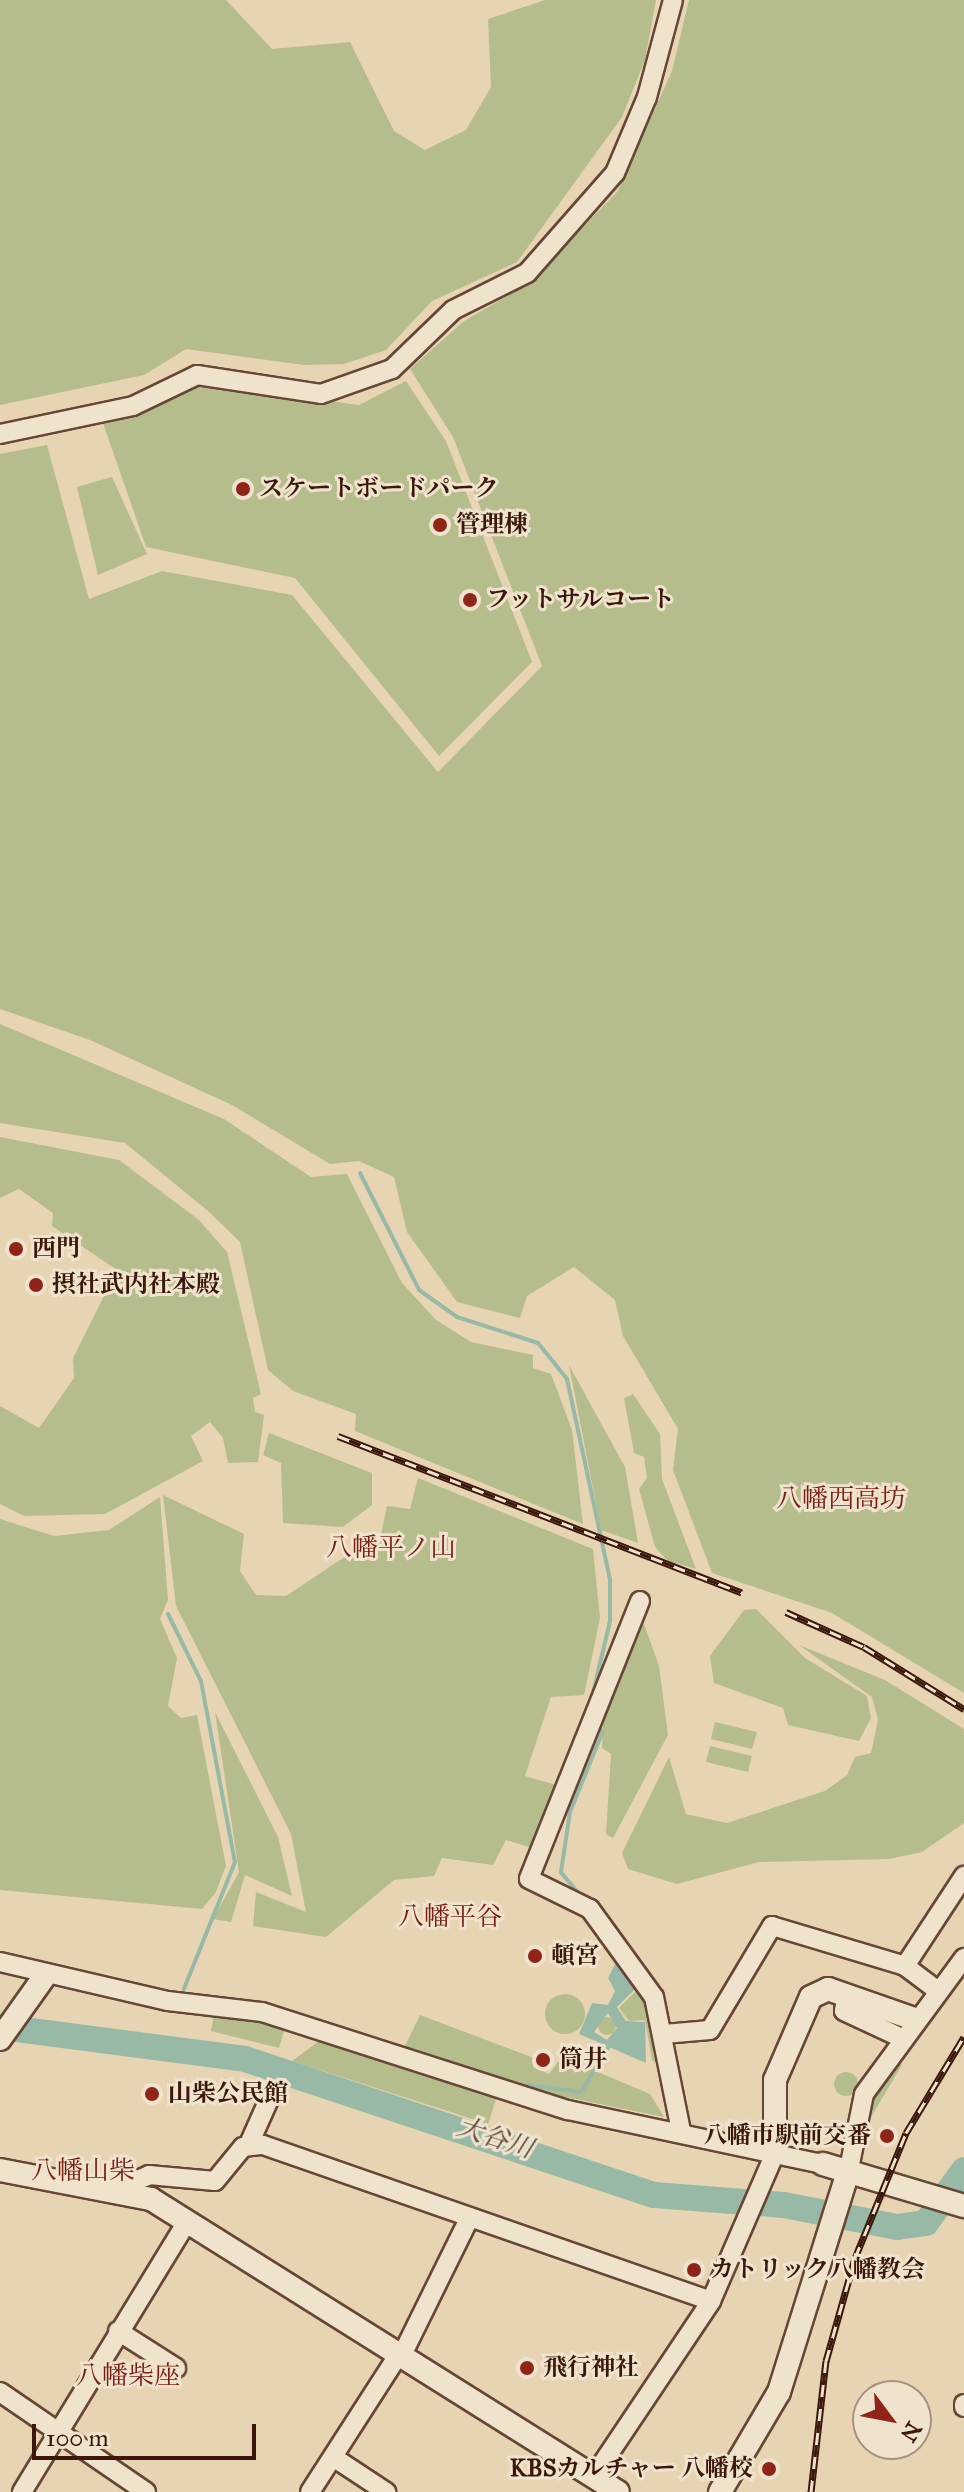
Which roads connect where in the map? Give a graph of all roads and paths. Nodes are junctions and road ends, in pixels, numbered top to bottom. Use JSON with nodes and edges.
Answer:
{"nodes":[{"id":1,"x":673,"y":0,"type":"edge"},
{"id":2,"x":0,"y":434,"type":"edge"},
{"id":3,"x":640,"y":1601,"type":"dead end"},
{"id":4,"x":964,"y":1876,"type":"edge"},
{"id":5,"x":964,"y":1958,"type":"edge"},
{"id":6,"x":0,"y":1962,"type":"edge"},
{"id":7,"x":905,"y":1966,"type":"junction"},
{"id":8,"x":44,"y":1977,"type":"junction"},
{"id":9,"x":935,"y":1989,"type":"junction"},
{"id":10,"x":908,"y":2029,"type":"junction"},
{"id":11,"x":664,"y":2034,"type":"junction"},
{"id":12,"x":0,"y":2039,"type":"edge"},
{"id":13,"x":270,"y":2097,"type":"dead end"},
{"id":14,"x":681,"y":2131,"type":"junction"},
{"id":15,"x":249,"y":2144,"type":"junction"},
{"id":16,"x":775,"y":2153,"type":"junction"},
{"id":17,"x":823,"y":2164,"type":"joint"},
{"id":18,"x":849,"y":2169,"type":"junction"},
{"id":19,"x":0,"y":2170,"type":"edge"},
{"id":20,"x":119,"y":2188,"type":"junction"},
{"id":21,"x":962,"y":2205,"type":"edge"},
{"id":22,"x":470,"y":2217,"type":"junction"},
{"id":23,"x":187,"y":2222,"type":"junction"},
{"id":24,"x":711,"y":2301,"type":"junction"},
{"id":25,"x":118,"y":2331,"type":"junction"},
{"id":26,"x":398,"y":2358,"type":"junction"},
{"id":27,"x":176,"y":2368,"type":"dead end"},
{"id":28,"x":0,"y":2392,"type":"edge"},
{"id":29,"x":54,"y":2431,"type":"junction"},
{"id":30,"x":333,"y":2457,"type":"junction"},
{"id":31,"x":594,"y":2476,"type":"junction"},
{"id":32,"x":22,"y":2492,"type":"edge"},
{"id":33,"x":146,"y":2492,"type":"edge"},
{"id":34,"x":310,"y":2492,"type":"edge"},
{"id":35,"x":386,"y":2492,"type":"edge"},
{"id":36,"x":618,"y":2492,"type":"edge"},
{"id":37,"x":720,"y":2492,"type":"edge"}],
"edges":[{"from":1,"to":2,"type":"street"},
{"from":3,"to":11,"type":"street"},
{"from":4,"to":7,"type":"street"},
{"from":5,"to":9,"type":"street"},
{"from":6,"to":8,"type":"street"},
{"from":7,"to":9,"type":"street"},
{"from":7,"to":11,"type":"street"},
{"from":8,"to":12,"type":"street"},
{"from":8,"to":14,"type":"street"},
{"from":9,"to":10,"type":"street"},
{"from":10,"to":16,"type":"street"},
{"from":10,"to":18,"type":"street"},
{"from":11,"to":14,"type":"street"},
{"from":13,"to":15,"type":"street"},
{"from":14,"to":16,"type":"street"},
{"from":15,"to":20,"type":"street"},
{"from":15,"to":22,"type":"street"},
{"from":16,"to":17,"type":"street"},
{"from":16,"to":24,"type":"street"},
{"from":17,"to":18,"type":"street"},
{"from":18,"to":21,"type":"street"},
{"from":18,"to":37,"type":"street"},
{"from":19,"to":20,"type":"street"},
{"from":20,"to":23,"type":"street"},
{"from":22,"to":24,"type":"street"},
{"from":22,"to":26,"type":"street"},
{"from":23,"to":25,"type":"street"},
{"from":23,"to":26,"type":"street"},
{"from":24,"to":31,"type":"street"},
{"from":25,"to":27,"type":"street"},
{"from":25,"to":29,"type":"street"},
{"from":26,"to":30,"type":"street"},
{"from":26,"to":31,"type":"street"},
{"from":28,"to":29,"type":"street"},
{"from":29,"to":32,"type":"street"},
{"from":29,"to":33,"type":"street"},
{"from":30,"to":34,"type":"street"},
{"from":30,"to":35,"type":"street"},
{"from":31,"to":36,"type":"street"}]}
